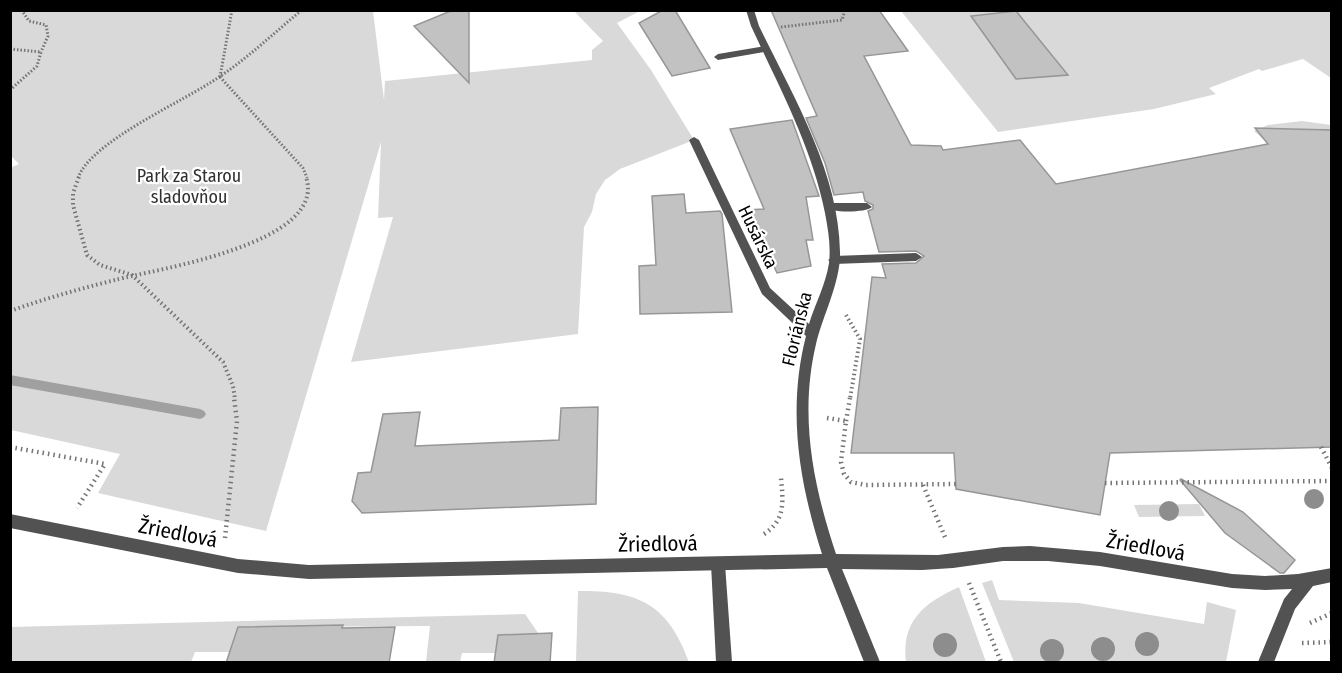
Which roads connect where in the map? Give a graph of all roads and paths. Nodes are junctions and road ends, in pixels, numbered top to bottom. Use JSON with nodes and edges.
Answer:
{"nodes":[{"id":1,"x":25,"y":10,"type":"edge"},
{"id":2,"x":232,"y":10,"type":"edge"},
{"id":3,"x":302,"y":10,"type":"edge"},
{"id":4,"x":750,"y":10,"type":"edge"},
{"id":5,"x":845,"y":10,"type":"edge"},
{"id":6,"x":798,"y":25,"type":"dead end"},
{"id":7,"x":10,"y":49,"type":"edge"},
{"id":8,"x":766,"y":50,"type":"junction"},
{"id":9,"x":41,"y":52,"type":"junction"},
{"id":10,"x":718,"y":57,"type":"dead end"},
{"id":11,"x":220,"y":77,"type":"junction"},
{"id":12,"x":10,"y":90,"type":"edge"},
{"id":13,"x":694,"y":140,"type":"dead end"},
{"id":14,"x":829,"y":207,"type":"junction"},
{"id":15,"x":867,"y":207,"type":"dead end"},
{"id":16,"x":916,"y":257,"type":"dead end"},
{"id":17,"x":834,"y":260,"type":"junction"},
{"id":18,"x":132,"y":275,"type":"junction"},
{"id":19,"x":847,"y":306,"type":"dead end"},
{"id":20,"x":10,"y":311,"type":"edge"},
{"id":21,"x":813,"y":335,"type":"junction"},
{"id":22,"x":802,"y":416,"type":"junction"},
{"id":23,"x":846,"y":421,"type":"junction"},
{"id":24,"x":10,"y":447,"type":"edge"},
{"id":25,"x":1321,"y":447,"type":"dead end"},
{"id":26,"x":1332,"y":468,"type":"edge"},
{"id":27,"x":780,"y":469,"type":"dead end"},
{"id":28,"x":1332,"y":481,"type":"edge"},
{"id":29,"x":1105,"y":483,"type":"dead end"},
{"id":30,"x":956,"y":484,"type":"dead end"},
{"id":31,"x":923,"y":485,"type":"junction"},
{"id":32,"x":77,"y":509,"type":"junction"},
{"id":33,"x":88,"y":511,"type":"dead end"},
{"id":34,"x":10,"y":521,"type":"edge"},
{"id":35,"x":62,"y":531,"type":"junction"},
{"id":36,"x":224,"y":534,"type":"junction"},
{"id":37,"x":235,"y":536,"type":"dead end"},
{"id":38,"x":758,"y":537,"type":"dead end"},
{"id":39,"x":831,"y":561,"type":"junction"},
{"id":40,"x":955,"y":561,"type":"junction"},
{"id":41,"x":718,"y":564,"type":"junction"},
{"id":42,"x":238,"y":566,"type":"junction"},
{"id":43,"x":1332,"y":575,"type":"edge"},
{"id":44,"x":1308,"y":581,"type":"junction"},
{"id":45,"x":1332,"y":642,"type":"edge"},
{"id":46,"x":1297,"y":645,"type":"dead end"},
{"id":47,"x":724,"y":663,"type":"edge"},
{"id":48,"x":872,"y":663,"type":"edge"},
{"id":49,"x":1001,"y":663,"type":"edge"},
{"id":50,"x":1266,"y":663,"type":"edge"}],
"edges":[{"from":1,"to":9,"type":"path"},
{"from":2,"to":11,"type":"path"},
{"from":3,"to":11,"type":"path"},
{"from":4,"to":8,"type":"street","name":"Floriánska"},
{"from":5,"to":6,"type":"path"},
{"from":7,"to":9,"type":"path"},
{"from":8,"to":10,"type":"street"},
{"from":8,"to":14,"type":"street","name":"Floriánska"},
{"from":9,"to":12,"type":"path"},
{"from":11,"to":18,"type":"path"},
{"from":11,"to":18,"type":"path"},
{"from":13,"to":21,"type":"street","name":"Husárska"},
{"from":14,"to":15,"type":"street"},
{"from":14,"to":17,"type":"street","name":"Floriánska"},
{"from":16,"to":17,"type":"street"},
{"from":17,"to":21,"type":"street","name":"Floriánska"},
{"from":18,"to":20,"type":"path"},
{"from":18,"to":36,"type":"path"},
{"from":19,"to":23,"type":"path"},
{"from":21,"to":22,"type":"street","name":"Floriánska"},
{"from":22,"to":23,"type":"path"},
{"from":22,"to":39,"type":"street","name":"Floriánska"},
{"from":23,"to":31,"type":"path"},
{"from":24,"to":32,"type":"path"},
{"from":25,"to":26,"type":"path"},
{"from":27,"to":38,"type":"path"},
{"from":28,"to":29,"type":"path"},
{"from":30,"to":31,"type":"path"},
{"from":31,"to":40,"type":"path"},
{"from":32,"to":33,"type":"path"},
{"from":32,"to":35,"type":"path"},
{"from":34,"to":35,"type":"street","name":"Žriedlová"},
{"from":35,"to":42,"type":"street","name":"Žriedlová"},
{"from":36,"to":37,"type":"path"},
{"from":36,"to":42,"type":"path"},
{"from":39,"to":40,"type":"street","name":"Žriedlová"},
{"from":39,"to":41,"type":"street","name":"Žriedlová"},
{"from":39,"to":48,"type":"street","name":"Floriánska"},
{"from":40,"to":44,"type":"street","name":"Žriedlová"},
{"from":40,"to":49,"type":"path"},
{"from":41,"to":42,"type":"street","name":"Žriedlová"},
{"from":41,"to":47,"type":"street"},
{"from":43,"to":44,"type":"street","name":"Žriedlová"},
{"from":44,"to":50,"type":"street"},
{"from":45,"to":46,"type":"path"}]}
